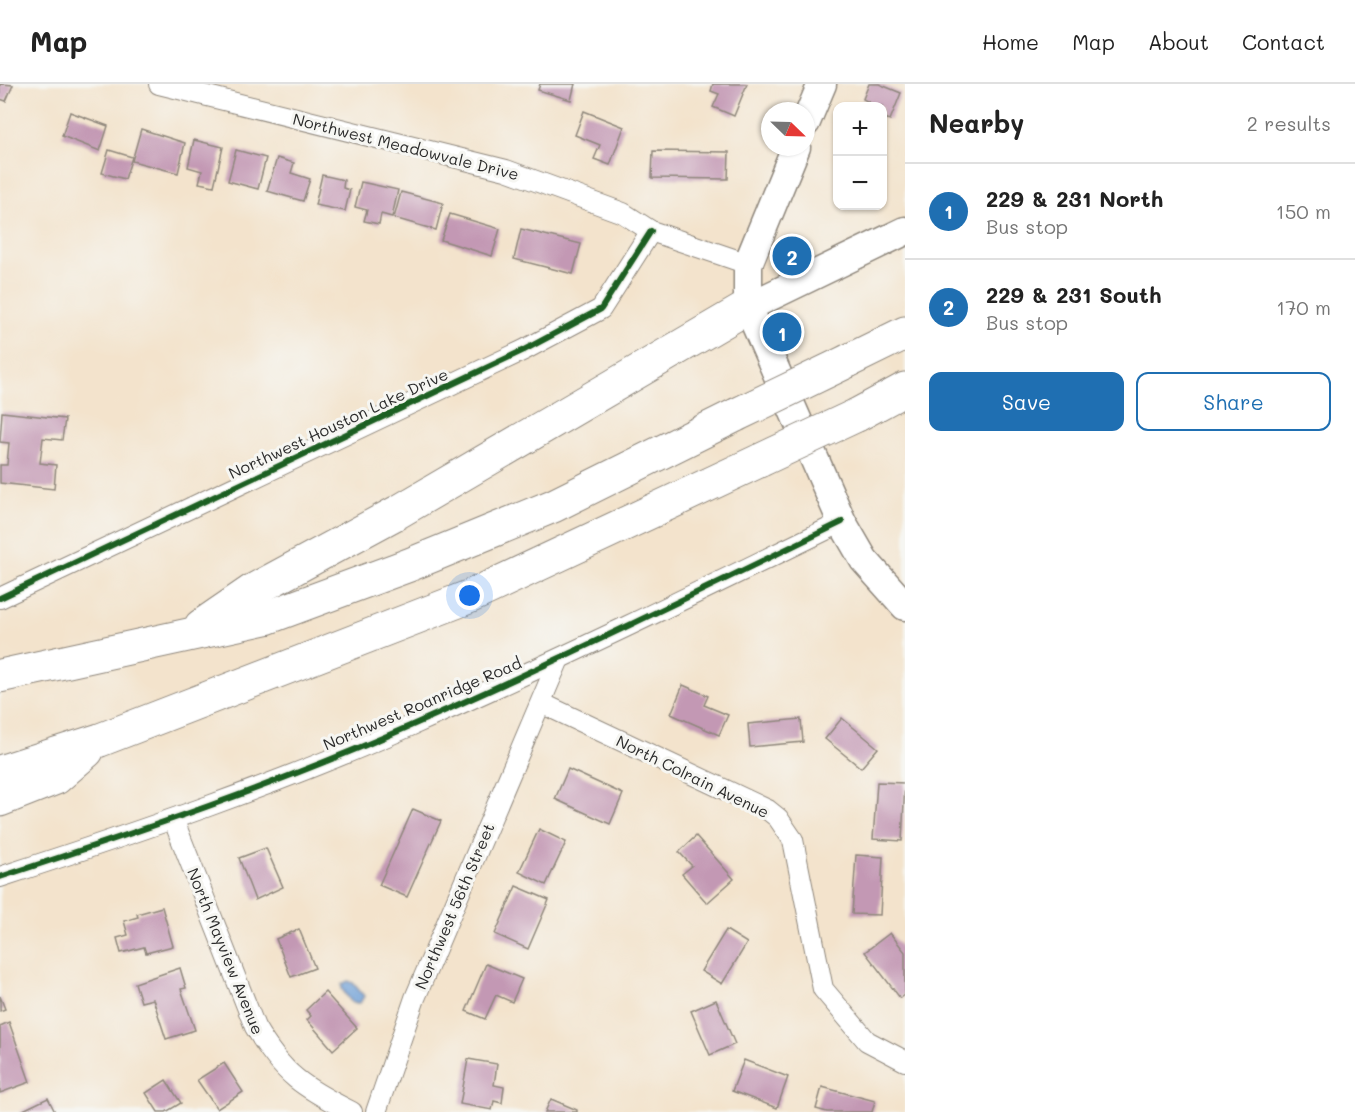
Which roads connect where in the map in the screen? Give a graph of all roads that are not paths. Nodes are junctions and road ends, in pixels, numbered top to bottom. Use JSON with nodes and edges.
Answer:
{"nodes":[{"id":1,"x":159,"y":84,"type":"edge"},
{"id":2,"x":822,"y":84,"type":"edge"},
{"id":3,"x":814,"y":102,"type":"edge"},
{"id":4,"x":792,"y":156,"type":"edge"},
{"id":5,"x":651,"y":231,"type":"junction"},
{"id":6,"x":905,"y":231,"type":"edge"},
{"id":7,"x":748,"y":264,"type":"junction"},
{"id":8,"x":748,"y":307,"type":"junction"},
{"id":9,"x":905,"y":333,"type":"edge"},
{"id":10,"x":905,"y":389,"type":"edge"},
{"id":11,"x":842,"y":522,"type":"junction"},
{"id":12,"x":2,"y":593,"type":"edge"},
{"id":13,"x":905,"y":606,"type":"edge"},
{"id":14,"x":184,"y":638,"type":"junction"},
{"id":15,"x":559,"y":659,"type":"junction"},
{"id":16,"x":0,"y":676,"type":"edge"},
{"id":17,"x":541,"y":703,"type":"junction"},
{"id":18,"x":100,"y":740,"type":"junction"},
{"id":19,"x":0,"y":772,"type":"edge"},
{"id":20,"x":0,"y":801,"type":"edge"},
{"id":21,"x":174,"y":820,"type":"junction"},
{"id":22,"x":0,"y":877,"type":"edge"},
{"id":23,"x":905,"y":1061,"type":"edge"},
{"id":24,"x":352,"y":1112,"type":"edge"},
{"id":25,"x":376,"y":1112,"type":"edge"}],
"edges":[{"from":1,"to":5,"type":"street","name":"Northwest Meadowvale Drive"},
{"from":2,"to":3,"type":"street"},
{"from":4,"to":7,"type":"street"},
{"from":5,"to":7,"type":"street","name":"Northwest Meadowvale Drive"},
{"from":5,"to":12,"type":"street","name":"Northwest Houston Lake Drive"},
{"from":6,"to":8,"type":"street"},
{"from":7,"to":8,"type":"street"},
{"from":8,"to":11,"type":"street"},
{"from":8,"to":14,"type":"highway"},
{"from":9,"to":14,"type":"highway","bridge":true},
{"from":10,"to":18,"type":"highway","bridge":true},
{"from":11,"to":13,"type":"street"},
{"from":11,"to":15,"type":"street","name":"Northwest Roanridge Road"},
{"from":14,"to":16,"type":"highway"},
{"from":15,"to":17,"type":"street","name":"Northwest 56th Street"},
{"from":15,"to":21,"type":"street","name":"Northwest Roanridge Road"},
{"from":17,"to":23,"type":"street","name":"North Colrain Avenue"},
{"from":17,"to":25,"type":"street","name":"Northwest 56th Street"},
{"from":18,"to":19,"type":"highway"},
{"from":18,"to":20,"type":"highway"},
{"from":21,"to":22,"type":"street","name":"Northwest Roanridge Road"},
{"from":21,"to":24,"type":"street","name":"North Mayview Avenue"}]}
